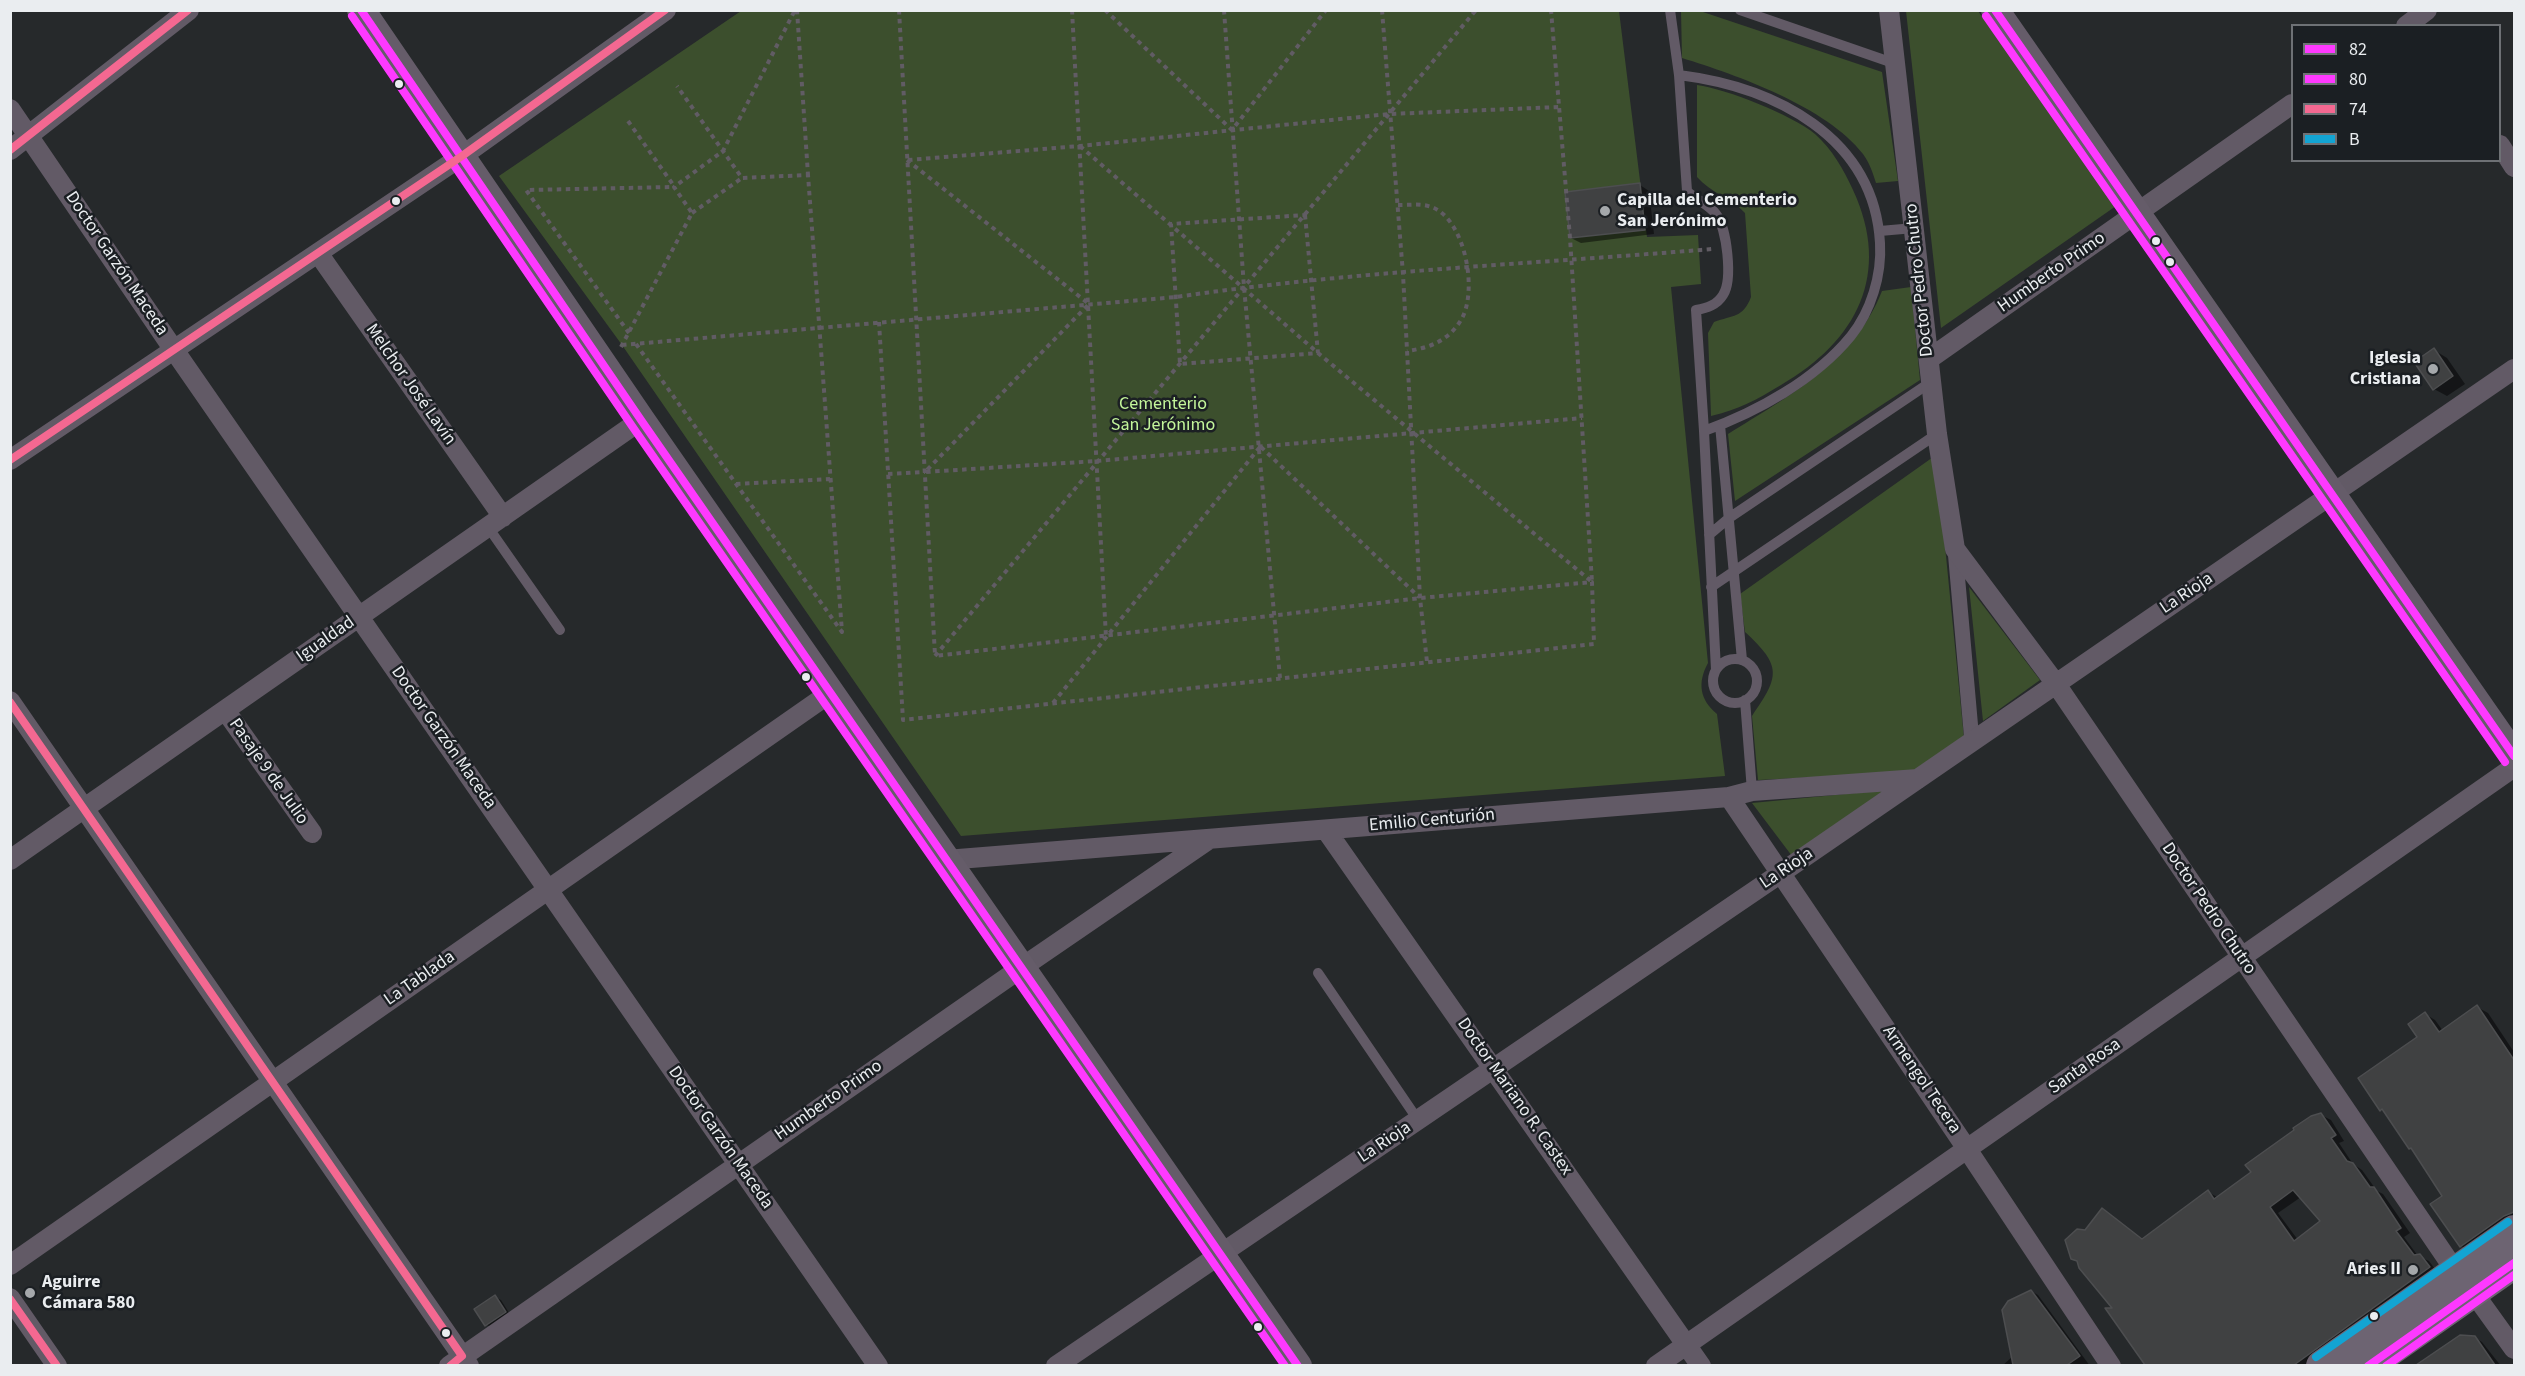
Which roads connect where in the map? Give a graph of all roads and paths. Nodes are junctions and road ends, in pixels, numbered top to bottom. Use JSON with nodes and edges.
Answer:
{"nodes":[{"id":1,"x":189,"y":10,"type":"edge"},
{"id":2,"x":361,"y":10,"type":"edge"},
{"id":3,"x":666,"y":10,"type":"edge"},
{"id":4,"x":796,"y":10,"type":"edge"},
{"id":5,"x":899,"y":10,"type":"edge"},
{"id":6,"x":1072,"y":10,"type":"edge"},
{"id":7,"x":1105,"y":10,"type":"edge"},
{"id":8,"x":1224,"y":10,"type":"edge"},
{"id":9,"x":1326,"y":10,"type":"edge"},
{"id":10,"x":1382,"y":10,"type":"edge"},
{"id":11,"x":1476,"y":10,"type":"edge"},
{"id":12,"x":1551,"y":10,"type":"edge"},
{"id":13,"x":1670,"y":10,"type":"edge"},
{"id":14,"x":1740,"y":10,"type":"edge"},
{"id":15,"x":1995,"y":10,"type":"edge"},
{"id":16,"x":1886,"y":12,"type":"edge"},
{"id":17,"x":1896,"y":64,"type":"junction"},
{"id":18,"x":1679,"y":75,"type":"junction"},
{"id":19,"x":677,"y":86,"type":"dead end"},
{"id":20,"x":2291,"y":105,"type":"edge"},
{"id":21,"x":1559,"y":107,"type":"junction"},
{"id":22,"x":10,"y":109,"type":"edge"},
{"id":23,"x":1389,"y":114,"type":"junction"},
{"id":24,"x":628,"y":121,"type":"dead end"},
{"id":25,"x":1232,"y":130,"type":"junction"},
{"id":26,"x":29,"y":136,"type":"junction"},
{"id":27,"x":1080,"y":146,"type":"junction"},
{"id":28,"x":2501,"y":148,"type":"edge"},
{"id":29,"x":10,"y":150,"type":"edge"},
{"id":30,"x":723,"y":151,"type":"junction"},
{"id":31,"x":462,"y":156,"type":"junction"},
{"id":32,"x":907,"y":160,"type":"junction"},
{"id":33,"x":2514,"y":167,"type":"edge"},
{"id":34,"x":808,"y":175,"type":"junction"},
{"id":35,"x":742,"y":178,"type":"junction"},
{"id":36,"x":674,"y":187,"type":"junction"},
{"id":37,"x":1398,"y":205,"type":"junction"},
{"id":38,"x":692,"y":213,"type":"junction"},
{"id":39,"x":2136,"y":214,"type":"junction"},
{"id":40,"x":1305,"y":215,"type":"junction"},
{"id":41,"x":1240,"y":219,"type":"junction"},
{"id":42,"x":1171,"y":224,"type":"junction"},
{"id":43,"x":1914,"y":228,"type":"junction"},
{"id":44,"x":1880,"y":231,"type":"junction"},
{"id":45,"x":1726,"y":248,"type":"junction"},
{"id":46,"x":318,"y":253,"type":"junction"},
{"id":47,"x":1572,"y":260,"type":"junction"},
{"id":48,"x":1466,"y":269,"type":"junction"},
{"id":49,"x":1403,"y":274,"type":"junction"},
{"id":50,"x":1312,"y":281,"type":"junction"},
{"id":51,"x":1244,"y":287,"type":"junction"},
{"id":52,"x":1176,"y":297,"type":"junction"},
{"id":53,"x":1089,"y":304,"type":"junction"},
{"id":54,"x":916,"y":319,"type":"junction"},
{"id":55,"x":879,"y":322,"type":"junction"},
{"id":56,"x":818,"y":327,"type":"junction"},
{"id":57,"x":629,"y":333,"type":"junction"},
{"id":58,"x":636,"y":344,"type":"junction"},
{"id":59,"x":174,"y":350,"type":"junction"},
{"id":60,"x":1407,"y":351,"type":"junction"},
{"id":61,"x":1318,"y":353,"type":"junction"},
{"id":62,"x":1251,"y":359,"type":"junction"},
{"id":63,"x":1929,"y":359,"type":"junction"},
{"id":64,"x":1180,"y":364,"type":"junction"},
{"id":65,"x":2514,"y":369,"type":"edge"},
{"id":66,"x":1931,"y":382,"type":"junction"},
{"id":67,"x":1582,"y":418,"type":"junction"},
{"id":68,"x":641,"y":420,"type":"junction"},
{"id":69,"x":1720,"y":425,"type":"junction"},
{"id":70,"x":1704,"y":431,"type":"junction"},
{"id":71,"x":1412,"y":432,"type":"junction"},
{"id":72,"x":1937,"y":434,"type":"junction"},
{"id":73,"x":1260,"y":447,"type":"junction"},
{"id":74,"x":10,"y":460,"type":"edge"},
{"id":75,"x":1097,"y":461,"type":"junction"},
{"id":76,"x":925,"y":472,"type":"junction"},
{"id":77,"x":888,"y":474,"type":"junction"},
{"id":78,"x":830,"y":479,"type":"junction"},
{"id":79,"x":736,"y":484,"type":"junction"},
{"id":80,"x":2332,"y":494,"type":"junction"},
{"id":81,"x":1729,"y":518,"type":"junction"},
{"id":82,"x":495,"y":522,"type":"junction"},
{"id":83,"x":1709,"y":534,"type":"junction"},
{"id":84,"x":1955,"y":549,"type":"junction"},
{"id":85,"x":1733,"y":570,"type":"junction"},
{"id":86,"x":1592,"y":582,"type":"junction"},
{"id":87,"x":1711,"y":587,"type":"junction"},
{"id":88,"x":1420,"y":598,"type":"junction"},
{"id":89,"x":1275,"y":616,"type":"junction"},
{"id":90,"x":359,"y":617,"type":"junction"},
{"id":91,"x":560,"y":630,"type":"dead end"},
{"id":92,"x":1106,"y":637,"type":"junction"},
{"id":93,"x":935,"y":656,"type":"junction"},
{"id":94,"x":1742,"y":660,"type":"junction"},
{"id":95,"x":1427,"y":662,"type":"junction"},
{"id":96,"x":1716,"y":670,"type":"junction"},
{"id":97,"x":1280,"y":678,"type":"junction"},
{"id":98,"x":2056,"y":684,"type":"junction"},
{"id":99,"x":830,"y":693,"type":"junction"},
{"id":100,"x":1745,"y":700,"type":"junction"},
{"id":101,"x":10,"y":701,"type":"edge"},
{"id":102,"x":1052,"y":704,"type":"junction"},
{"id":103,"x":225,"y":710,"type":"junction"},
{"id":104,"x":1972,"y":742,"type":"junction"},
{"id":105,"x":2514,"y":756,"type":"edge"},
{"id":106,"x":2514,"y":767,"type":"edge"},
{"id":107,"x":1918,"y":779,"type":"junction"},
{"id":108,"x":1752,"y":791,"type":"junction"},
{"id":109,"x":1729,"y":797,"type":"junction"},
{"id":110,"x":84,"y":808,"type":"junction"},
{"id":111,"x":1326,"y":830,"type":"junction"},
{"id":112,"x":312,"y":833,"type":"dead end"},
{"id":113,"x":1210,"y":839,"type":"junction"},
{"id":114,"x":10,"y":860,"type":"edge"},
{"id":115,"x":946,"y":860,"type":"junction"},
{"id":116,"x":1781,"y":873,"type":"junction"},
{"id":117,"x":548,"y":890,"type":"junction"},
{"id":118,"x":2240,"y":958,"type":"junction"},
{"id":119,"x":1021,"y":968,"type":"junction"},
{"id":120,"x":1318,"y":973,"type":"dead end"},
{"id":121,"x":1494,"y":1069,"type":"junction"},
{"id":122,"x":273,"y":1082,"type":"junction"},
{"id":123,"x":1418,"y":1120,"type":"junction"},
{"id":124,"x":1967,"y":1149,"type":"junction"},
{"id":125,"x":739,"y":1164,"type":"junction"},
{"id":126,"x":2514,"y":1231,"type":"edge"},
{"id":127,"x":1221,"y":1255,"type":"junction"},
{"id":128,"x":2514,"y":1263,"type":"edge"},
{"id":129,"x":10,"y":1265,"type":"edge"},
{"id":130,"x":2465,"y":1282,"type":"junction"},
{"id":131,"x":10,"y":1298,"type":"edge"},
{"id":132,"x":1686,"y":1344,"type":"junction"},
{"id":133,"x":2514,"y":1349,"type":"edge"},
{"id":134,"x":460,"y":1362,"type":"edge"},
{"id":135,"x":57,"y":1365,"type":"edge"},
{"id":136,"x":878,"y":1365,"type":"edge"},
{"id":137,"x":1056,"y":1365,"type":"edge"},
{"id":138,"x":1298,"y":1365,"type":"edge"},
{"id":139,"x":1656,"y":1365,"type":"edge"},
{"id":140,"x":1701,"y":1365,"type":"edge"},
{"id":141,"x":2110,"y":1365,"type":"edge"},
{"id":142,"x":2322,"y":1365,"type":"edge"},
{"id":143,"x":2367,"y":1365,"type":"edge"}],
"edges":[{"from":1,"to":26,"type":"street"},
{"from":2,"to":31,"type":"main road"},
{"from":3,"to":31,"type":"street"},
{"from":4,"to":30,"type":"path"},
{"from":4,"to":34,"type":"path"},
{"from":5,"to":32,"type":"path"},
{"from":6,"to":27,"type":"path"},
{"from":7,"to":25,"type":"path"},
{"from":8,"to":25,"type":"path"},
{"from":9,"to":25,"type":"path"},
{"from":10,"to":23,"type":"path"},
{"from":11,"to":23,"type":"path"},
{"from":12,"to":21,"type":"path"},
{"from":13,"to":18,"type":"lane"},
{"from":14,"to":17,"type":"lane"},
{"from":15,"to":39,"type":"main road"},
{"from":16,"to":17,"type":"street","name":"Doctor Pedro Chutro"},
{"from":17,"to":43,"type":"street","name":"Doctor Pedro Chutro"},
{"from":18,"to":44,"type":"lane"},
{"from":18,"to":45,"type":"lane"},
{"from":19,"to":30,"type":"path"},
{"from":20,"to":39,"type":"street","name":"Humberto Primo"},
{"from":21,"to":23,"type":"path"},
{"from":21,"to":47,"type":"path"},
{"from":22,"to":26,"type":"street","name":"Doctor Garzón Maceda"},
{"from":23,"to":25,"type":"path"},
{"from":23,"to":37,"type":"path"},
{"from":23,"to":40,"type":"path"},
{"from":24,"to":36,"type":"path"},
{"from":25,"to":27,"type":"path"},
{"from":25,"to":41,"type":"path"},
{"from":26,"to":29,"type":"street"},
{"from":26,"to":59,"type":"street","name":"Doctor Garzón Maceda"},
{"from":27,"to":32,"type":"path"},
{"from":27,"to":42,"type":"path"},
{"from":27,"to":53,"type":"path"},
{"from":28,"to":33,"type":"street"},
{"from":30,"to":35,"type":"path"},
{"from":30,"to":36,"type":"path"},
{"from":31,"to":46,"type":"street"},
{"from":31,"to":68,"type":"main road"},
{"from":32,"to":53,"type":"path"},
{"from":32,"to":54,"type":"path"},
{"from":34,"to":35,"type":"path"},
{"from":34,"to":56,"type":"path"},
{"from":35,"to":38,"type":"path"},
{"from":36,"to":38,"type":"path"},
{"from":36,"to":57,"type":"path"},
{"from":37,"to":48,"type":"path"},
{"from":37,"to":49,"type":"path"},
{"from":38,"to":57,"type":"path"},
{"from":39,"to":63,"type":"street","name":"Humberto Primo"},
{"from":39,"to":80,"type":"main road"},
{"from":40,"to":41,"type":"path"},
{"from":40,"to":50,"type":"path"},
{"from":40,"to":51,"type":"path"},
{"from":41,"to":42,"type":"path"},
{"from":41,"to":51,"type":"path"},
{"from":42,"to":51,"type":"path"},
{"from":42,"to":52,"type":"path"},
{"from":43,"to":44,"type":"lane"},
{"from":43,"to":63,"type":"street","name":"Doctor Pedro Chutro"},
{"from":44,"to":69,"type":"lane"},
{"from":45,"to":47,"type":"path"},
{"from":45,"to":70,"type":"lane"},
{"from":46,"to":59,"type":"street"},
{"from":46,"to":82,"type":"street","name":"Melchor José Lavín"},
{"from":47,"to":48,"type":"path"},
{"from":47,"to":67,"type":"path"},
{"from":48,"to":49,"type":"path"},
{"from":48,"to":60,"type":"path"},
{"from":49,"to":50,"type":"path"},
{"from":49,"to":60,"type":"path"},
{"from":50,"to":51,"type":"path"},
{"from":50,"to":61,"type":"path"},
{"from":51,"to":52,"type":"path"},
{"from":51,"to":61,"type":"path"},
{"from":51,"to":62,"type":"path"},
{"from":51,"to":64,"type":"path"},
{"from":52,"to":53,"type":"path"},
{"from":52,"to":64,"type":"path"},
{"from":53,"to":54,"type":"path"},
{"from":53,"to":75,"type":"path"},
{"from":53,"to":76,"type":"path"},
{"from":54,"to":55,"type":"path"},
{"from":54,"to":76,"type":"path"},
{"from":55,"to":56,"type":"path"},
{"from":55,"to":77,"type":"path"},
{"from":56,"to":58,"type":"path"},
{"from":56,"to":78,"type":"path"},
{"from":57,"to":58,"type":"path"},
{"from":58,"to":79,"type":"path"},
{"from":59,"to":74,"type":"street"},
{"from":59,"to":90,"type":"street","name":"Doctor Garzón Maceda"},
{"from":60,"to":71,"type":"path"},
{"from":61,"to":62,"type":"path"},
{"from":61,"to":71,"type":"path"},
{"from":62,"to":64,"type":"path"},
{"from":62,"to":73,"type":"path"},
{"from":63,"to":66,"type":"street","name":"Doctor Pedro Chutro"},
{"from":64,"to":75,"type":"path"},
{"from":65,"to":80,"type":"street","name":"La Rioja"},
{"from":66,"to":72,"type":"street","name":"Doctor Pedro Chutro"},
{"from":66,"to":81,"type":"lane"},
{"from":67,"to":71,"type":"path"},
{"from":67,"to":86,"type":"path"},
{"from":68,"to":82,"type":"street","name":"Igualdad"},
{"from":68,"to":99,"type":"main road"},
{"from":69,"to":70,"type":"lane"},
{"from":69,"to":81,"type":"lane"},
{"from":70,"to":83,"type":"lane"},
{"from":71,"to":73,"type":"path"},
{"from":71,"to":86,"type":"path"},
{"from":71,"to":88,"type":"path"},
{"from":72,"to":84,"type":"street","name":"Doctor Pedro Chutro"},
{"from":72,"to":85,"type":"lane"},
{"from":73,"to":75,"type":"path"},
{"from":73,"to":88,"type":"path"},
{"from":73,"to":89,"type":"path"},
{"from":73,"to":92,"type":"path"},
{"from":75,"to":76,"type":"path"},
{"from":75,"to":92,"type":"path"},
{"from":75,"to":93,"type":"path"},
{"from":76,"to":77,"type":"path"},
{"from":76,"to":93,"type":"path"},
{"from":77,"to":102,"type":"path"},
{"from":78,"to":79,"type":"path"},
{"from":78,"to":79,"type":"path"},
{"from":80,"to":98,"type":"street","name":"La Rioja"},
{"from":80,"to":105,"type":"main road"},
{"from":81,"to":83,"type":"lane"},
{"from":81,"to":85,"type":"lane"},
{"from":82,"to":90,"type":"street","name":"Igualdad"},
{"from":82,"to":91,"type":"lane"},
{"from":83,"to":87,"type":"lane"},
{"from":84,"to":98,"type":"street","name":"Doctor Pedro Chutro"},
{"from":84,"to":104,"type":"street","name":"Doctor Pedro Chutro"},
{"from":85,"to":87,"type":"lane"},
{"from":85,"to":94,"type":"lane"},
{"from":86,"to":88,"type":"path"},
{"from":86,"to":95,"type":"path"},
{"from":87,"to":96,"type":"lane"},
{"from":88,"to":89,"type":"path"},
{"from":88,"to":95,"type":"path"},
{"from":89,"to":92,"type":"path"},
{"from":89,"to":97,"type":"path"},
{"from":90,"to":103,"type":"street","name":"Igualdad"},
{"from":90,"to":117,"type":"street","name":"Doctor Garzón Maceda"},
{"from":92,"to":93,"type":"path"},
{"from":92,"to":102,"type":"path"},
{"from":94,"to":96,"type":"lane"},
{"from":94,"to":100,"type":"lane"},
{"from":95,"to":97,"type":"path"},
{"from":96,"to":100,"type":"lane"},
{"from":97,"to":102,"type":"path"},
{"from":98,"to":104,"type":"street","name":"La Rioja"},
{"from":98,"to":118,"type":"street","name":"Doctor Pedro Chutro"},
{"from":99,"to":115,"type":"main road"},
{"from":99,"to":117,"type":"street","name":"La Tablada"},
{"from":100,"to":108,"type":"lane"},
{"from":101,"to":110,"type":"street"},
{"from":103,"to":110,"type":"street","name":"Igualdad"},
{"from":103,"to":112,"type":"street","name":"Pasaje 9 de Julio"},
{"from":104,"to":107,"type":"street","name":"La Rioja"},
{"from":106,"to":118,"type":"street","name":"Santa Rosa"},
{"from":107,"to":108,"type":"street","name":"Emilio Centurión"},
{"from":107,"to":116,"type":"street","name":"La Rioja"},
{"from":108,"to":109,"type":"street","name":"Emilio Centurión"},
{"from":109,"to":111,"type":"street","name":"Emilio Centurión"},
{"from":109,"to":116,"type":"street","name":"Armengol Tecera"},
{"from":110,"to":114,"type":"street","name":"Igualdad"},
{"from":110,"to":122,"type":"street"},
{"from":111,"to":113,"type":"street","name":"Emilio Centurión"},
{"from":111,"to":121,"type":"street","name":"Doctor Mariano R. Castex"},
{"from":113,"to":115,"type":"street","name":"Emilio Centurión"},
{"from":113,"to":119,"type":"street","name":"Humberto Primo"},
{"from":115,"to":119,"type":"main road"},
{"from":116,"to":121,"type":"street","name":"La Rioja"},
{"from":116,"to":124,"type":"street","name":"Armengol Tecera"},
{"from":117,"to":122,"type":"street","name":"La Tablada"},
{"from":117,"to":125,"type":"street","name":"Doctor Garzón Maceda"},
{"from":118,"to":124,"type":"street","name":"Santa Rosa"},
{"from":118,"to":130,"type":"street","name":"Doctor Pedro Chutro"},
{"from":119,"to":125,"type":"street","name":"Humberto Primo"},
{"from":119,"to":127,"type":"main road"},
{"from":120,"to":123,"type":"lane"},
{"from":121,"to":123,"type":"street","name":"La Rioja"},
{"from":121,"to":132,"type":"street","name":"Doctor Mariano R. Castex"},
{"from":122,"to":129,"type":"street","name":"La Tablada"},
{"from":122,"to":134,"type":"street"},
{"from":123,"to":127,"type":"street","name":"La Rioja"},
{"from":124,"to":132,"type":"street","name":"Santa Rosa"},
{"from":124,"to":141,"type":"street","name":"Armengol Tecera"},
{"from":125,"to":134,"type":"street","name":"Humberto Primo"},
{"from":125,"to":136,"type":"street","name":"Doctor Garzón Maceda"},
{"from":126,"to":130,"type":"main road"},
{"from":127,"to":137,"type":"street","name":"La Rioja"},
{"from":127,"to":138,"type":"main road"},
{"from":128,"to":130,"type":"main road"},
{"from":130,"to":133,"type":"street","name":"Doctor Pedro Chutro"},
{"from":130,"to":142,"type":"main road"},
{"from":130,"to":143,"type":"main road"},
{"from":131,"to":135,"type":"street"},
{"from":132,"to":139,"type":"street","name":"Santa Rosa"},
{"from":132,"to":140,"type":"street","name":"Doctor Mariano R. Castex"}]}
